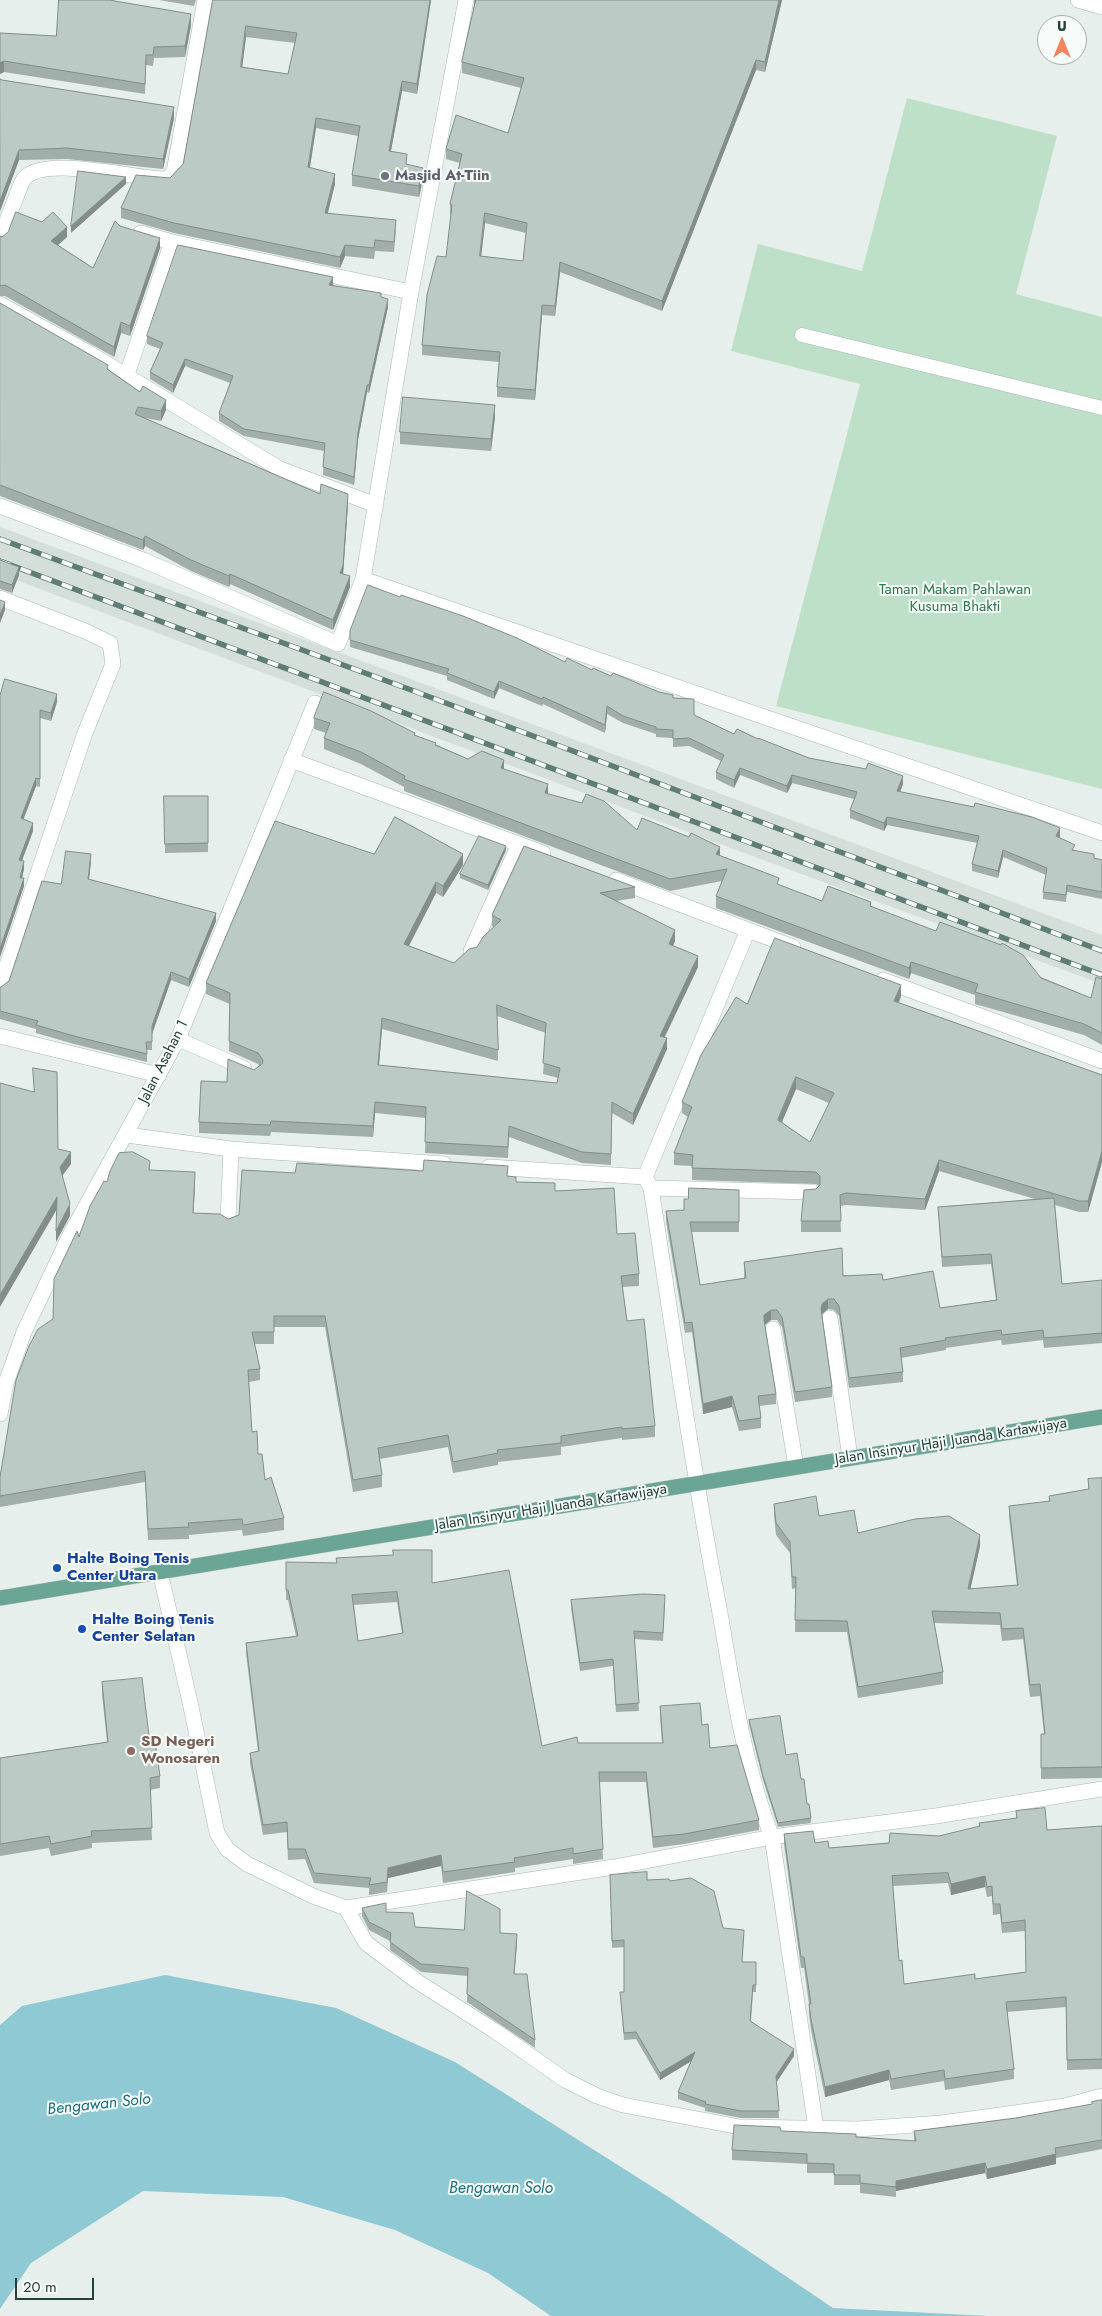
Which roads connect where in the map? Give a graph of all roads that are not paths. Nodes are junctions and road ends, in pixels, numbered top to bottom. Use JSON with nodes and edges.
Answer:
{"nodes":[{"id":1,"x":205,"y":0,"type":"edge"},
{"id":2,"x":466,"y":0,"type":"edge"},
{"id":3,"x":1078,"y":0,"type":"edge"},
{"id":4,"x":1102,"y":7,"type":"edge"},
{"id":5,"x":182,"y":14,"type":"edge"},
{"id":6,"x":202,"y":17,"type":"junction"},
{"id":7,"x":167,"y":107,"type":"edge"},
{"id":8,"x":186,"y":110,"type":"junction"},
{"id":9,"x":131,"y":230,"type":"edge"},
{"id":10,"x":0,"y":238,"type":"edge"},
{"id":11,"x":172,"y":242,"type":"junction"},
{"id":12,"x":410,"y":292,"type":"junction"},
{"id":13,"x":0,"y":305,"type":"edge"},
{"id":14,"x":802,"y":335,"type":"dead end"},
{"id":15,"x":126,"y":377,"type":"junction"},
{"id":16,"x":1102,"y":408,"type":"edge"},
{"id":17,"x":376,"y":505,"type":"junction"},
{"id":18,"x":0,"y":506,"type":"edge"},
{"id":19,"x":363,"y":579,"type":"junction"},
{"id":20,"x":0,"y":598,"type":"edge"},
{"id":21,"x":315,"y":703,"type":"dead end"},
{"id":22,"x":291,"y":760,"type":"junction"},
{"id":23,"x":1102,"y":833,"type":"edge"},
{"id":24,"x":519,"y":844,"type":"junction"},
{"id":25,"x":556,"y":858,"type":"edge"},
{"id":26,"x":602,"y":875,"type":"edge"},
{"id":27,"x":748,"y":930,"type":"junction"},
{"id":28,"x":471,"y":951,"type":"edge"},
{"id":29,"x":804,"y":951,"type":"edge"},
{"id":30,"x":868,"y":975,"type":"edge"},
{"id":31,"x":0,"y":986,"type":"edge"},
{"id":32,"x":0,"y":1036,"type":"edge"},
{"id":33,"x":178,"y":1039,"type":"junction"},
{"id":34,"x":1102,"y":1061,"type":"edge"},
{"id":35,"x":254,"y":1072,"type":"edge"},
{"id":36,"x":159,"y":1075,"type":"junction"},
{"id":37,"x":126,"y":1135,"type":"junction"},
{"id":38,"x":232,"y":1149,"type":"junction"},
{"id":39,"x":648,"y":1182,"type":"junction"},
{"id":40,"x":812,"y":1192,"type":"edge"},
{"id":41,"x":228,"y":1221,"type":"edge"},
{"id":42,"x":830,"y":1318,"type":"dead end"},
{"id":43,"x":773,"y":1329,"type":"dead end"},
{"id":44,"x":3,"y":1381,"type":"edge"},
{"id":45,"x":0,"y":1408,"type":"edge"},
{"id":46,"x":1102,"y":1417,"type":"edge"},
{"id":47,"x":850,"y":1458,"type":"junction"},
{"id":48,"x":796,"y":1466,"type":"junction"},
{"id":49,"x":696,"y":1484,"type":"junction"},
{"id":50,"x":160,"y":1572,"type":"junction"},
{"id":51,"x":0,"y":1598,"type":"edge"},
{"id":52,"x":1102,"y":1789,"type":"edge"},
{"id":53,"x":772,"y":1837,"type":"junction"},
{"id":54,"x":346,"y":1908,"type":"junction"},
{"id":55,"x":1102,"y":2096,"type":"edge"},
{"id":56,"x":816,"y":2128,"type":"junction"}],
"edges":[{"from":1,"to":6,"type":"street"},
{"from":2,"to":12,"type":"street"},
{"from":3,"to":4,"type":"street"},
{"from":5,"to":6,"type":"street"},
{"from":6,"to":8,"type":"street"},
{"from":7,"to":8,"type":"street"},
{"from":8,"to":10,"type":"street"},
{"from":9,"to":11,"type":"street"},
{"from":11,"to":12,"type":"street"},
{"from":11,"to":15,"type":"street"},
{"from":12,"to":17,"type":"street"},
{"from":13,"to":15,"type":"street"},
{"from":14,"to":16,"type":"lane"},
{"from":15,"to":17,"type":"street"},
{"from":17,"to":19,"type":"street"},
{"from":18,"to":19,"type":"street"},
{"from":19,"to":23,"type":"street"},
{"from":20,"to":31,"type":"street"},
{"from":21,"to":22,"type":"street","name":"Jalan Asahan 1"},
{"from":22,"to":24,"type":"street"},
{"from":22,"to":33,"type":"street","name":"Jalan Asahan 1"},
{"from":24,"to":25,"type":"street"},
{"from":24,"to":28,"type":"street"},
{"from":26,"to":27,"type":"street"},
{"from":27,"to":29,"type":"street"},
{"from":27,"to":39,"type":"street"},
{"from":30,"to":34,"type":"street"},
{"from":32,"to":36,"type":"street"},
{"from":33,"to":35,"type":"lane"},
{"from":33,"to":36,"type":"street","name":"Jalan Asahan 1"},
{"from":36,"to":37,"type":"street","name":"Jalan Asahan 1"},
{"from":37,"to":38,"type":"street"},
{"from":37,"to":44,"type":"street","name":"Jalan Asahan 1"},
{"from":38,"to":39,"type":"street"},
{"from":38,"to":41,"type":"street"},
{"from":39,"to":40,"type":"street"},
{"from":39,"to":49,"type":"street"},
{"from":42,"to":47,"type":"street"},
{"from":43,"to":48,"type":"street"},
{"from":44,"to":45,"type":"street","name":"Jalan Asahan 1"},
{"from":46,"to":47,"type":"main road","name":"Jalan Insinyur Haji Juanda Kartawijaya"},
{"from":47,"to":48,"type":"main road","name":"Jalan Insinyur Haji Juanda Kartawijaya"},
{"from":48,"to":49,"type":"main road","name":"Jalan Insinyur Haji Juanda Kartawijaya"},
{"from":49,"to":50,"type":"main road","name":"Jalan Insinyur Haji Juanda Kartawijaya"},
{"from":49,"to":53,"type":"street"},
{"from":50,"to":51,"type":"main road","name":"Jalan Insinyur Haji Juanda Kartawijaya"},
{"from":50,"to":54,"type":"street"},
{"from":52,"to":53,"type":"street"},
{"from":53,"to":54,"type":"street"},
{"from":53,"to":56,"type":"street"},
{"from":54,"to":56,"type":"street"},
{"from":55,"to":56,"type":"street"}]}
